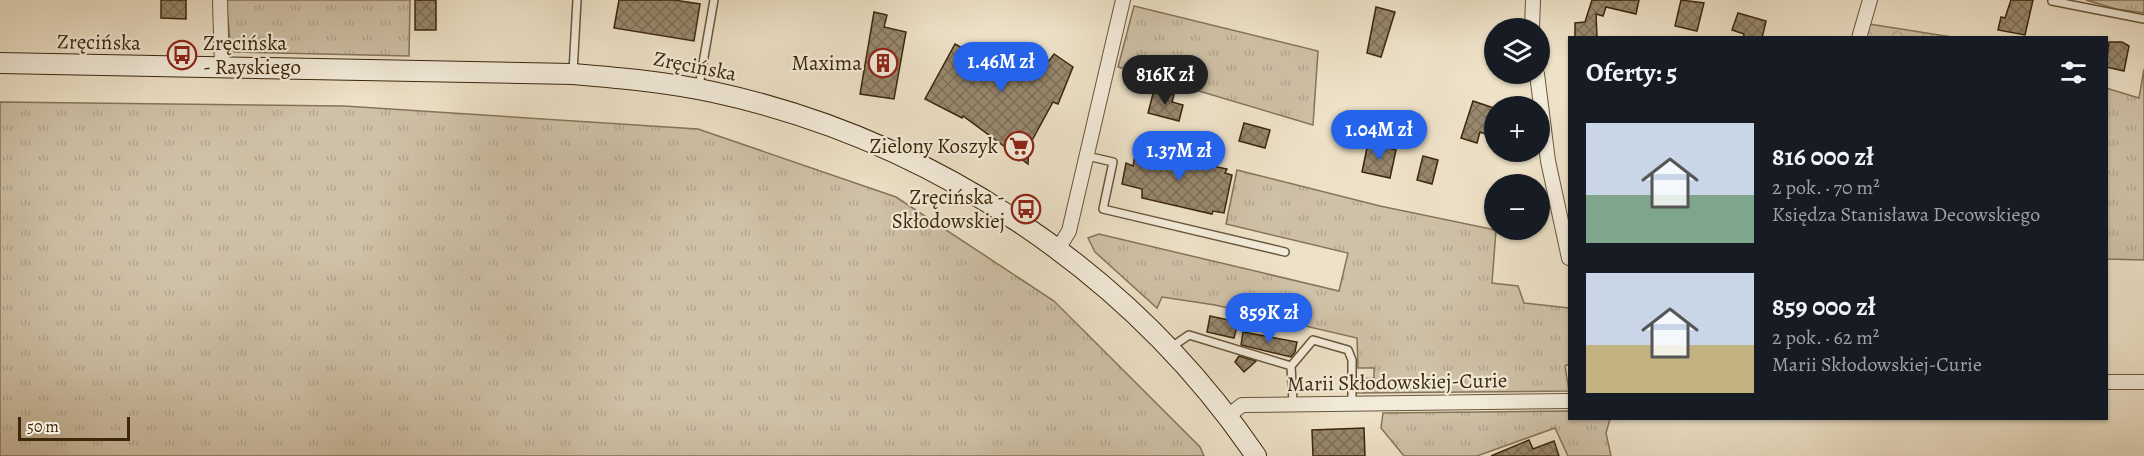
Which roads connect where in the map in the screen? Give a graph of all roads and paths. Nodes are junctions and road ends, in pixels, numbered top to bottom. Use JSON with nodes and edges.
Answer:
{"nodes":[{"id":1,"x":220,"y":0,"type":"edge"},
{"id":2,"x":577,"y":0,"type":"edge"},
{"id":3,"x":714,"y":0,"type":"edge"},
{"id":4,"x":1123,"y":0,"type":"edge"},
{"id":5,"x":1533,"y":0,"type":"edge"},
{"id":6,"x":1870,"y":0,"type":"edge"},
{"id":7,"x":2052,"y":1,"type":"edge"},
{"id":8,"x":1532,"y":18,"type":"edge"},
{"id":9,"x":2144,"y":19,"type":"edge"},
{"id":10,"x":1860,"y":36,"type":"edge"},
{"id":11,"x":0,"y":63,"type":"edge"},
{"id":12,"x":222,"y":69,"type":"junction"},
{"id":13,"x":573,"y":74,"type":"junction"},
{"id":14,"x":1538,"y":84,"type":"edge"},
{"id":15,"x":699,"y":89,"type":"junction"},
{"id":16,"x":1087,"y":156,"type":"junction"},
{"id":17,"x":1058,"y":249,"type":"junction"},
{"id":18,"x":1285,"y":252,"type":"dead end"},
{"id":19,"x":1568,"y":253,"type":"edge"},
{"id":20,"x":1170,"y":348,"type":"junction"},
{"id":21,"x":1291,"y":366,"type":"junction"},
{"id":22,"x":2108,"y":382,"type":"edge"},
{"id":23,"x":2144,"y":382,"type":"edge"},
{"id":24,"x":1568,"y":400,"type":"edge"},
{"id":25,"x":1352,"y":403,"type":"junction"},
{"id":26,"x":1293,"y":404,"type":"junction"},
{"id":27,"x":1228,"y":416,"type":"junction"},
{"id":28,"x":1256,"y":456,"type":"edge"}],
"edges":[{"from":1,"to":12,"type":"street"},
{"from":2,"to":13,"type":"lane"},
{"from":3,"to":15,"type":"lane"},
{"from":4,"to":16,"type":"street"},
{"from":5,"to":8,"type":"street"},
{"from":6,"to":10,"type":"street"},
{"from":7,"to":9,"type":"lane"},
{"from":11,"to":12,"type":"street","name":"Zręcińska"},
{"from":12,"to":13,"type":"street","name":"Zręcińska"},
{"from":13,"to":15,"type":"street","name":"Zręcińska"},
{"from":14,"to":19,"type":"street"},
{"from":15,"to":17,"type":"street","name":"Zręcińska"},
{"from":16,"to":17,"type":"street"},
{"from":16,"to":18,"type":"lane"},
{"from":17,"to":20,"type":"street","name":"Zręcińska"},
{"from":20,"to":21,"type":"lane"},
{"from":20,"to":27,"type":"street","name":"Zręcińska"},
{"from":21,"to":25,"type":"lane"},
{"from":21,"to":26,"type":"lane"},
{"from":22,"to":23,"type":"street"},
{"from":24,"to":25,"type":"street","name":"Marii Skłodowskiej-Curie"},
{"from":25,"to":26,"type":"street","name":"Marii Skłodowskiej-Curie"},
{"from":26,"to":27,"type":"street","name":"Marii Skłodowskiej-Curie"},
{"from":27,"to":28,"type":"street","name":"Zręcińska"}]}
